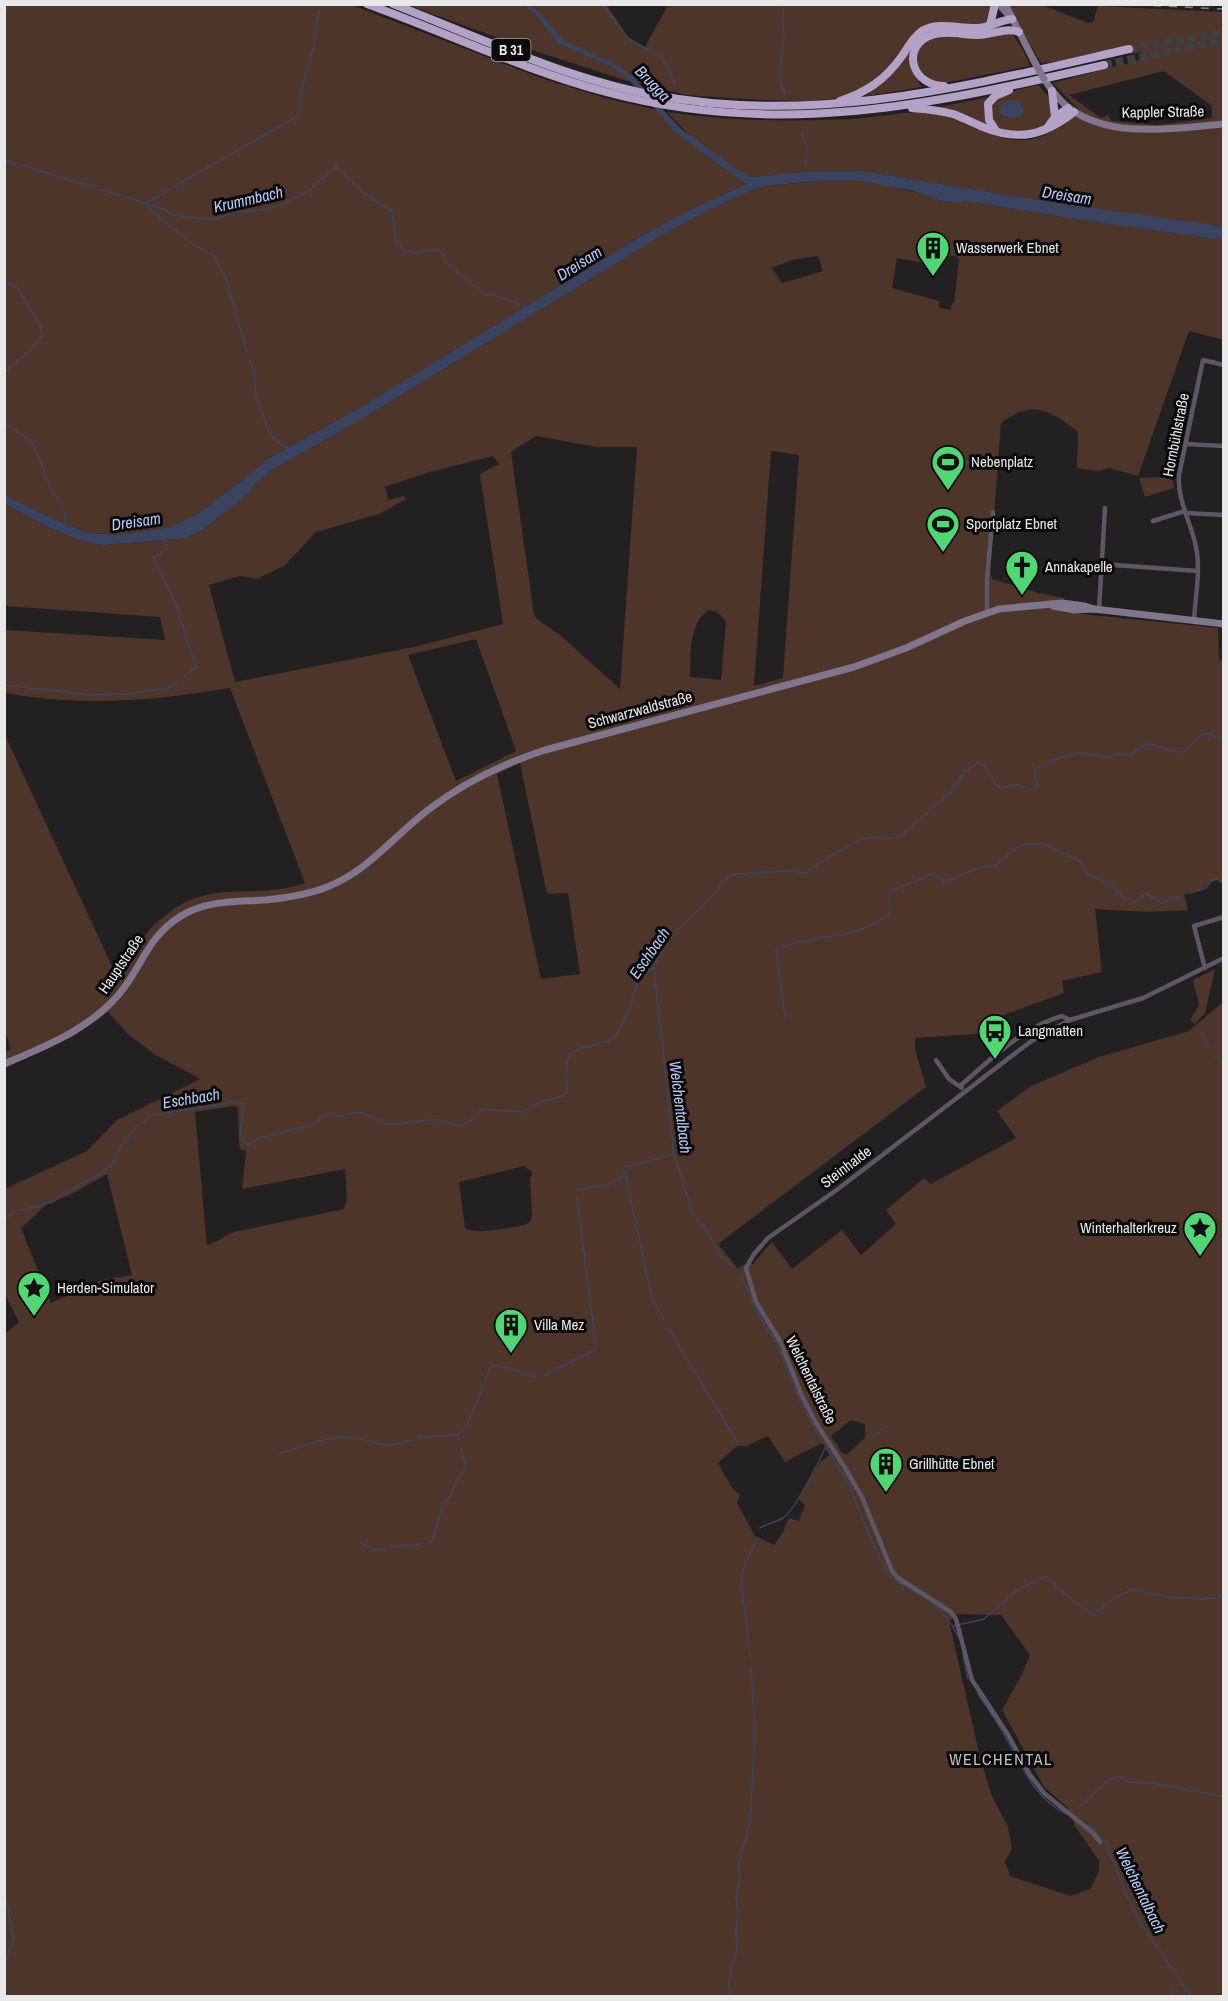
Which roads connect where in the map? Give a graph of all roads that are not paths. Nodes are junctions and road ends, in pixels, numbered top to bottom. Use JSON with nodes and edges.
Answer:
{"nodes":[{"id":1,"x":367,"y":4,"type":"edge"},
{"id":2,"x":393,"y":4,"type":"edge"},
{"id":3,"x":997,"y":4,"type":"edge"},
{"id":4,"x":1005,"y":4,"type":"edge"},
{"id":5,"x":1012,"y":19,"type":"junction"},
{"id":6,"x":993,"y":28,"type":"junction"},
{"id":7,"x":1019,"y":32,"type":"junction"},
{"id":8,"x":1129,"y":49,"type":"tunnel mouth"},
{"id":9,"x":1104,"y":65,"type":"tunnel mouth"},
{"id":10,"x":1029,"y":82,"type":"junction"},
{"id":11,"x":966,"y":86,"type":"junction"},
{"id":12,"x":1052,"y":91,"type":"junction"},
{"id":13,"x":823,"y":105,"type":"junction"},
{"id":14,"x":896,"y":107,"type":"junction"},
{"id":15,"x":1071,"y":110,"type":"junction"},
{"id":16,"x":1055,"y":117,"type":"junction"},
{"id":17,"x":1224,"y":124,"type":"edge"},
{"id":18,"x":1046,"y":129,"type":"junction"},
{"id":19,"x":997,"y":132,"type":"junction"},
{"id":20,"x":1224,"y":365,"type":"edge"},
{"id":21,"x":1186,"y":444,"type":"junction"},
{"id":22,"x":1224,"y":446,"type":"edge"},
{"id":23,"x":1105,"y":508,"type":"dead end"},
{"id":24,"x":993,"y":512,"type":"dead end"},
{"id":25,"x":1185,"y":512,"type":"junction"},
{"id":26,"x":1224,"y":515,"type":"edge"},
{"id":27,"x":1154,"y":521,"type":"dead end"},
{"id":28,"x":1101,"y":564,"type":"junction"},
{"id":29,"x":1197,"y":571,"type":"junction"},
{"id":30,"x":1096,"y":610,"type":"junction"},
{"id":31,"x":987,"y":612,"type":"junction"},
{"id":32,"x":1194,"y":621,"type":"junction"},
{"id":33,"x":1224,"y":624,"type":"edge"},
{"id":34,"x":265,"y":900,"type":"joint"},
{"id":35,"x":1224,"y":917,"type":"edge"},
{"id":36,"x":1224,"y":958,"type":"edge"},
{"id":37,"x":1205,"y":969,"type":"junction"},
{"id":38,"x":1070,"y":1020,"type":"junction"},
{"id":39,"x":936,"y":1060,"type":"dead end"},
{"id":40,"x":4,"y":1064,"type":"edge"},
{"id":41,"x":960,"y":1086,"type":"junction"},
{"id":42,"x":967,"y":1092,"type":"junction"},
{"id":43,"x":746,"y":1268,"type":"joint"},
{"id":44,"x":1100,"y":1842,"type":"dead end"}],
"edges":[{"from":1,"to":14,"type":"highway","number":"B 31"},
{"from":2,"to":13,"type":"highway","number":"B 31"},
{"from":3,"to":5,"type":"main road","name":"Kappler Straße"},
{"from":3,"to":6,"type":"highway"},
{"from":4,"to":5,"type":"main road","name":"Kappler Straße"},
{"from":5,"to":6,"type":"highway"},
{"from":5,"to":7,"type":"main road","name":"Kappler Straße"},
{"from":6,"to":7,"type":"highway"},
{"from":6,"to":11,"type":"highway"},
{"from":6,"to":13,"type":"highway"},
{"from":7,"to":12,"type":"main road","name":"Kappler Straße","bridge":true},
{"from":8,"to":11,"type":"highway","number":"B 31"},
{"from":9,"to":10,"type":"highway","number":"B 31"},
{"from":10,"to":14,"type":"highway","number":"B 31"},
{"from":10,"to":19,"type":"highway","number":"B 31"},
{"from":11,"to":13,"type":"highway","number":"B 31"},
{"from":12,"to":15,"type":"main road","name":"Kappler Straße"},
{"from":12,"to":16,"type":"highway"},
{"from":14,"to":19,"type":"highway"},
{"from":15,"to":16,"type":"highway"},
{"from":15,"to":17,"type":"main road","name":"Kappler Straße"},
{"from":15,"to":18,"type":"highway"},
{"from":16,"to":18,"type":"highway"},
{"from":18,"to":19,"type":"highway"},
{"from":20,"to":21,"type":"street","name":"Hornbühlstraße"},
{"from":21,"to":22,"type":"street"},
{"from":21,"to":25,"type":"street","name":"Hornbühlstraße"},
{"from":23,"to":28,"type":"street"},
{"from":24,"to":31,"type":"street"},
{"from":25,"to":26,"type":"street"},
{"from":25,"to":27,"type":"street"},
{"from":25,"to":29,"type":"street","name":"Hornbühlstraße"},
{"from":28,"to":29,"type":"street"},
{"from":28,"to":30,"type":"street"},
{"from":29,"to":32,"type":"street","name":"Hornbühlstraße"},
{"from":30,"to":31,"type":"main road","name":"Schwarzwaldstraße"},
{"from":30,"to":32,"type":"main road","name":"Schwarzwaldstraße"},
{"from":31,"to":34,"type":"main road","name":"Schwarzwaldstraße"},
{"from":32,"to":33,"type":"main road","name":"Schwarzwaldstraße"},
{"from":34,"to":40,"type":"main road","name":"Hauptstraße"},
{"from":35,"to":37,"type":"street"},
{"from":36,"to":37,"type":"street","name":"Steinhalde"},
{"from":37,"to":38,"type":"street","name":"Steinhalde"},
{"from":38,"to":41,"type":"street","name":"Steinhalde"},
{"from":38,"to":42,"type":"street","name":"Steinhalde"},
{"from":39,"to":41,"type":"street"},
{"from":41,"to":42,"type":"street"},
{"from":42,"to":43,"type":"street","name":"Steinhalde"},
{"from":43,"to":44,"type":"street","name":"Welchentalstraße"}]}
